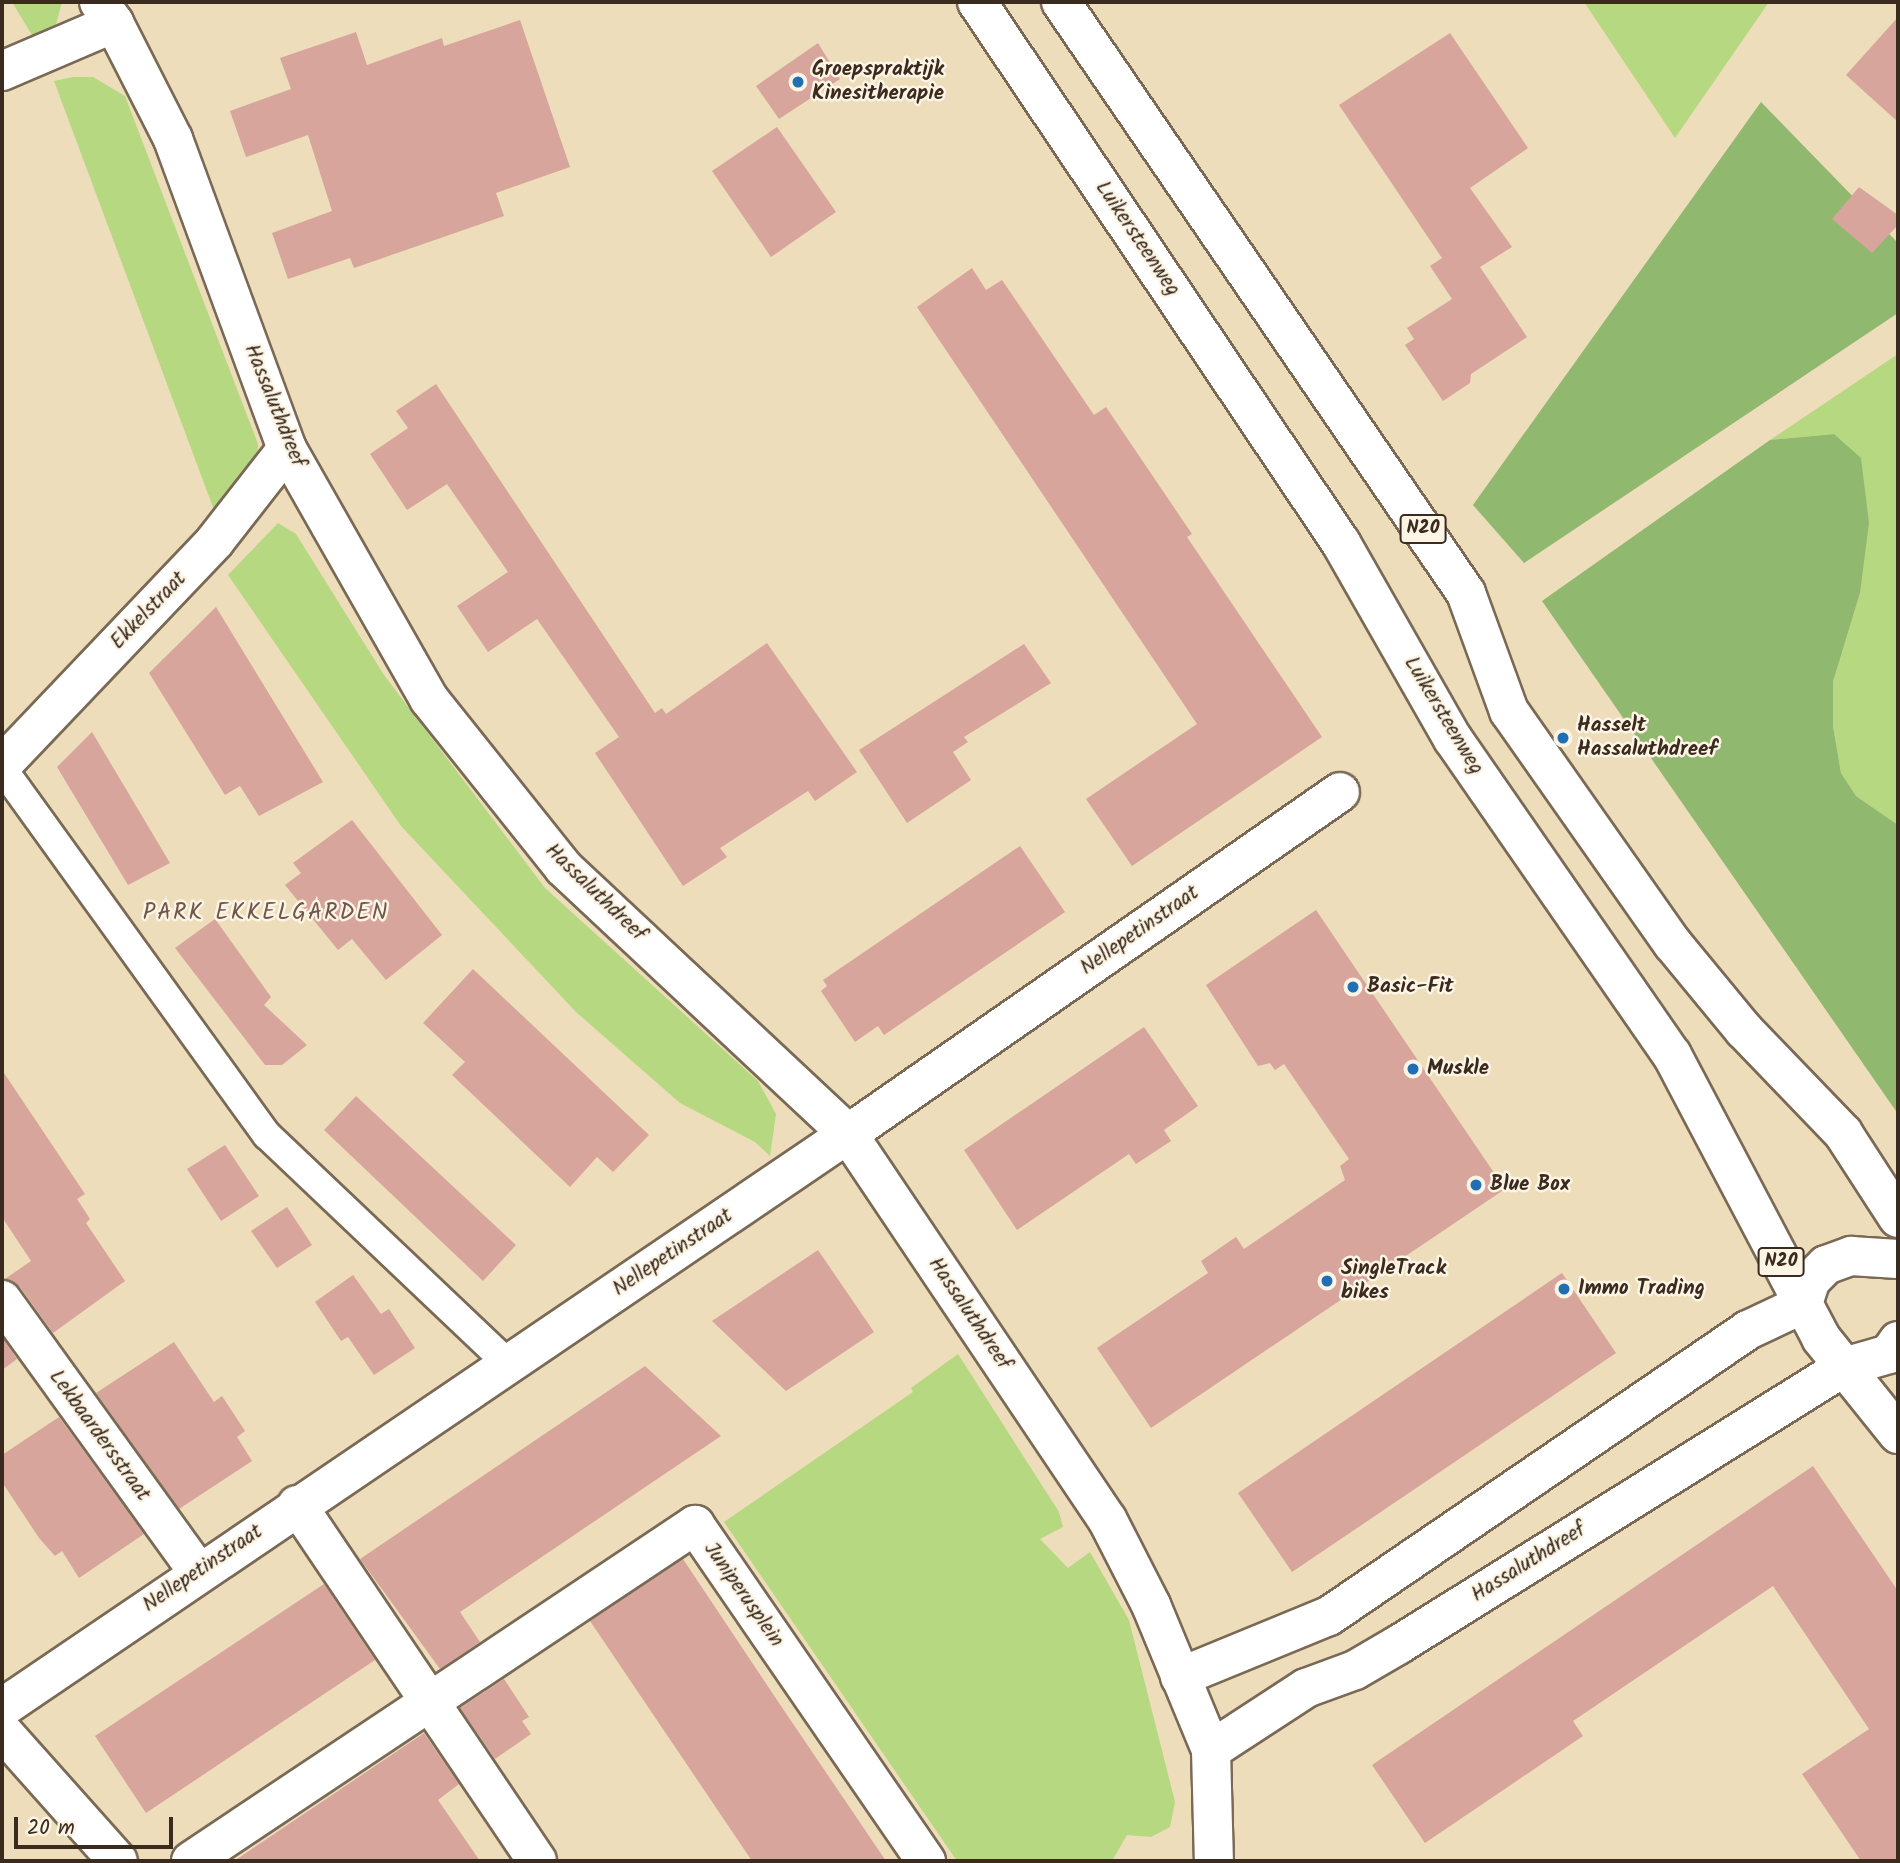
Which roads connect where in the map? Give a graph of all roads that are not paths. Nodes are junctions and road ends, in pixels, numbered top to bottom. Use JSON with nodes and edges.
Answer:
{"nodes":[{"id":1,"x":977,"y":2,"type":"edge"},
{"id":2,"x":1061,"y":2,"type":"edge"},
{"id":3,"x":107,"y":12,"type":"edge"},
{"id":4,"x":2,"y":71,"type":"edge"},
{"id":5,"x":287,"y":449,"type":"junction"},
{"id":6,"x":2,"y":766,"type":"edge"},
{"id":7,"x":1340,"y":792,"type":"dead end"},
{"id":8,"x":848,"y":1134,"type":"junction"},
{"id":9,"x":1898,"y":1218,"type":"edge"},
{"id":10,"x":1898,"y":1259,"type":"edge"},
{"id":11,"x":2,"y":1300,"type":"edge"},
{"id":12,"x":1803,"y":1304,"type":"junction"},
{"id":13,"x":1898,"y":1341,"type":"edge"},
{"id":14,"x":509,"y":1365,"type":"junction"},
{"id":15,"x":1844,"y":1367,"type":"junction"},
{"id":16,"x":1898,"y":1434,"type":"edge"},
{"id":17,"x":298,"y":1505,"type":"junction"},
{"id":18,"x":198,"y":1572,"type":"junction"},
{"id":19,"x":1180,"y":1677,"type":"junction"},
{"id":20,"x":426,"y":1703,"type":"junction"},
{"id":21,"x":2,"y":1708,"type":"edge"},
{"id":22,"x":2,"y":1731,"type":"edge"},
{"id":23,"x":1210,"y":1749,"type":"junction"},
{"id":24,"x":118,"y":1861,"type":"edge"},
{"id":25,"x":191,"y":1861,"type":"edge"},
{"id":26,"x":537,"y":1861,"type":"edge"},
{"id":27,"x":926,"y":1861,"type":"edge"},
{"id":28,"x":1214,"y":1861,"type":"edge"}],
"edges":[{"from":1,"to":12,"type":"street","name":"Luikersteenweg","number":"N20"},
{"from":2,"to":9,"type":"street","number":"N20"},
{"from":3,"to":4,"type":"street"},
{"from":3,"to":5,"type":"street","name":"Hassaluthdreef"},
{"from":5,"to":6,"type":"street","name":"Ekkelstraat"},
{"from":5,"to":8,"type":"street","name":"Hassaluthdreef"},
{"from":6,"to":14,"type":"lane"},
{"from":7,"to":8,"type":"street","name":"Nellepetinstraat"},
{"from":8,"to":14,"type":"street","name":"Nellepetinstraat"},
{"from":8,"to":19,"type":"street","name":"Hassaluthdreef"},
{"from":10,"to":12,"type":"street"},
{"from":11,"to":18,"type":"street","name":"Lekbaardersstraat"},
{"from":12,"to":15,"type":"street","name":"Luikersteenweg","number":"N20"},
{"from":12,"to":19,"type":"street"},
{"from":13,"to":15,"type":"street","name":"Hassaluthdreef"},
{"from":14,"to":17,"type":"street","name":"Nellepetinstraat"},
{"from":15,"to":16,"type":"street","name":"Luikersteenweg","number":"N20"},
{"from":15,"to":23,"type":"street","name":"Hassaluthdreef"},
{"from":17,"to":18,"type":"street","name":"Nellepetinstraat"},
{"from":17,"to":20,"type":"street"},
{"from":18,"to":21,"type":"street","name":"Nellepetinstraat"},
{"from":19,"to":23,"type":"street","name":"Hassaluthdreef"},
{"from":20,"to":25,"type":"street","name":"Juniperusplein"},
{"from":20,"to":26,"type":"street"},
{"from":20,"to":27,"type":"street","name":"Juniperusplein"},
{"from":22,"to":24,"type":"street"},
{"from":23,"to":28,"type":"street","name":"Hassaluthdreef"}]}
